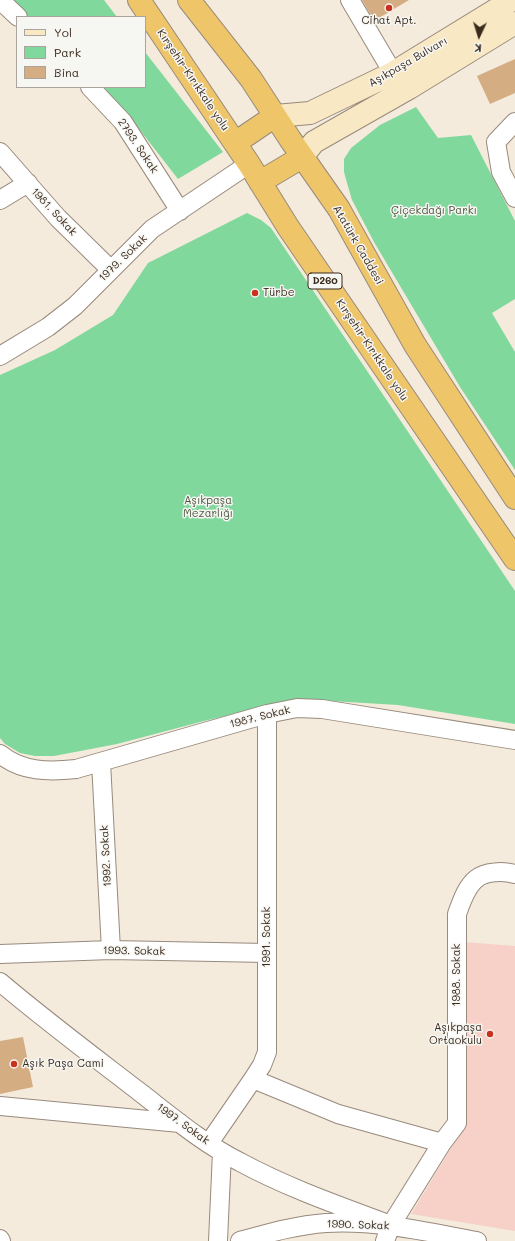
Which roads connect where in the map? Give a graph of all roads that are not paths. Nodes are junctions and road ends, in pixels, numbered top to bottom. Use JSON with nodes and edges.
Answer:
{"nodes":[{"id":1,"x":0,"y":0,"type":"edge"},
{"id":2,"x":139,"y":0,"type":"edge"},
{"id":3,"x":190,"y":0,"type":"edge"},
{"id":4,"x":350,"y":0,"type":"edge"},
{"id":5,"x":512,"y":0,"type":"edge"},
{"id":6,"x":17,"y":16,"type":"edge"},
{"id":7,"x":515,"y":23,"type":"edge"},
{"id":8,"x":393,"y":73,"type":"junction"},
{"id":9,"x":91,"y":88,"type":"edge"},
{"id":10,"x":275,"y":116,"type":"junction"},
{"id":11,"x":515,"y":122,"type":"edge"},
{"id":12,"x":235,"y":143,"type":"junction"},
{"id":13,"x":0,"y":152,"type":"edge"},
{"id":14,"x":302,"y":157,"type":"junction"},
{"id":15,"x":249,"y":164,"type":"junction"},
{"id":16,"x":260,"y":182,"type":"junction"},
{"id":17,"x":28,"y":183,"type":"junction"},
{"id":18,"x":515,"y":198,"type":"edge"},
{"id":19,"x":0,"y":200,"type":"edge"},
{"id":20,"x":180,"y":211,"type":"junction"},
{"id":21,"x":111,"y":270,"type":"junction"},
{"id":22,"x":0,"y":356,"type":"edge"},
{"id":23,"x":515,"y":498,"type":"edge"},
{"id":24,"x":515,"y":559,"type":"edge"},
{"id":25,"x":267,"y":714,"type":"junction"},
{"id":26,"x":515,"y":740,"type":"edge"},
{"id":27,"x":3,"y":761,"type":"edge"},
{"id":28,"x":101,"y":762,"type":"junction"},
{"id":29,"x":515,"y":874,"type":"edge"},
{"id":30,"x":111,"y":950,"type":"junction"},
{"id":31,"x":267,"y":953,"type":"junction"},
{"id":32,"x":0,"y":954,"type":"edge"},
{"id":33,"x":0,"y":982,"type":"edge"},
{"id":34,"x":254,"y":1079,"type":"junction"},
{"id":35,"x":0,"y":1106,"type":"edge"},
{"id":36,"x":180,"y":1123,"type":"junction"},
{"id":37,"x":442,"y":1143,"type":"junction"},
{"id":38,"x":215,"y":1147,"type":"junction"},
{"id":39,"x":388,"y":1233,"type":"edge"},
{"id":40,"x":269,"y":1237,"type":"edge"},
{"id":41,"x":218,"y":1241,"type":"edge"},
{"id":42,"x":240,"y":1241,"type":"edge"},
{"id":43,"x":477,"y":1241,"type":"edge"}],
"edges":[{"from":1,"to":6,"type":"street"},
{"from":2,"to":12,"type":"highway","name":"Kırşehir-Kırıkkale yolu","number":"D260"},
{"from":3,"to":10,"type":"highway","name":"Atatürk Caddesi"},
{"from":4,"to":8,"type":"street"},
{"from":5,"to":8,"type":"main road","name":"Aşıkpaşa Bulvarı"},
{"from":7,"to":14,"type":"main road","name":"Aşıkpaşa Bulvarı"},
{"from":8,"to":10,"type":"main road","name":"Aşıkpaşa Bulvarı"},
{"from":9,"to":20,"type":"street","name":"2793. Sokak"},
{"from":10,"to":12,"type":"highway"},
{"from":10,"to":14,"type":"highway","name":"Atatürk Caddesi"},
{"from":11,"to":18,"type":"street"},
{"from":12,"to":15,"type":"highway","name":"Kırşehir-Kırıkkale yolu","number":"D260"},
{"from":13,"to":17,"type":"street","name":"1981. Sokak"},
{"from":14,"to":16,"type":"highway"},
{"from":14,"to":23,"type":"highway","name":"Atatürk Caddesi"},
{"from":15,"to":16,"type":"highway","name":"Kırşehir-Kırıkkale yolu","number":"D260"},
{"from":15,"to":20,"type":"street","name":"1979. Sokak"},
{"from":16,"to":24,"type":"highway","name":"Kırşehir-Kırıkkale yolu","number":"D260"},
{"from":17,"to":19,"type":"street"},
{"from":17,"to":21,"type":"street","name":"1981. Sokak"},
{"from":20,"to":21,"type":"street","name":"1979. Sokak"},
{"from":21,"to":22,"type":"street","name":"1979. Sokak"},
{"from":25,"to":26,"type":"street","name":"1987. Sokak"},
{"from":25,"to":28,"type":"street","name":"1987. Sokak"},
{"from":25,"to":31,"type":"street","name":"1991. Sokak"},
{"from":27,"to":28,"type":"street","name":"1987. Sokak"},
{"from":28,"to":30,"type":"street","name":"1992. Sokak"},
{"from":29,"to":37,"type":"street","name":"1988. Sokak"},
{"from":30,"to":31,"type":"street","name":"1993. Sokak"},
{"from":30,"to":32,"type":"street","name":"1993. Sokak"},
{"from":31,"to":34,"type":"street","name":"1991. Sokak"},
{"from":33,"to":36,"type":"street","name":"1997. Sokak"},
{"from":34,"to":37,"type":"street"},
{"from":34,"to":38,"type":"street","name":"1991. Sokak"},
{"from":35,"to":36,"type":"street"},
{"from":36,"to":38,"type":"street","name":"1997. Sokak"},
{"from":37,"to":39,"type":"street","name":"1988. Sokak"},
{"from":38,"to":39,"type":"street","name":"1997. Sokak"},
{"from":38,"to":41,"type":"street"},
{"from":39,"to":40,"type":"street","name":"1990. Sokak"},
{"from":39,"to":43,"type":"street","name":"1990. Sokak"},
{"from":40,"to":42,"type":"street","name":"1990. Sokak"}]}
